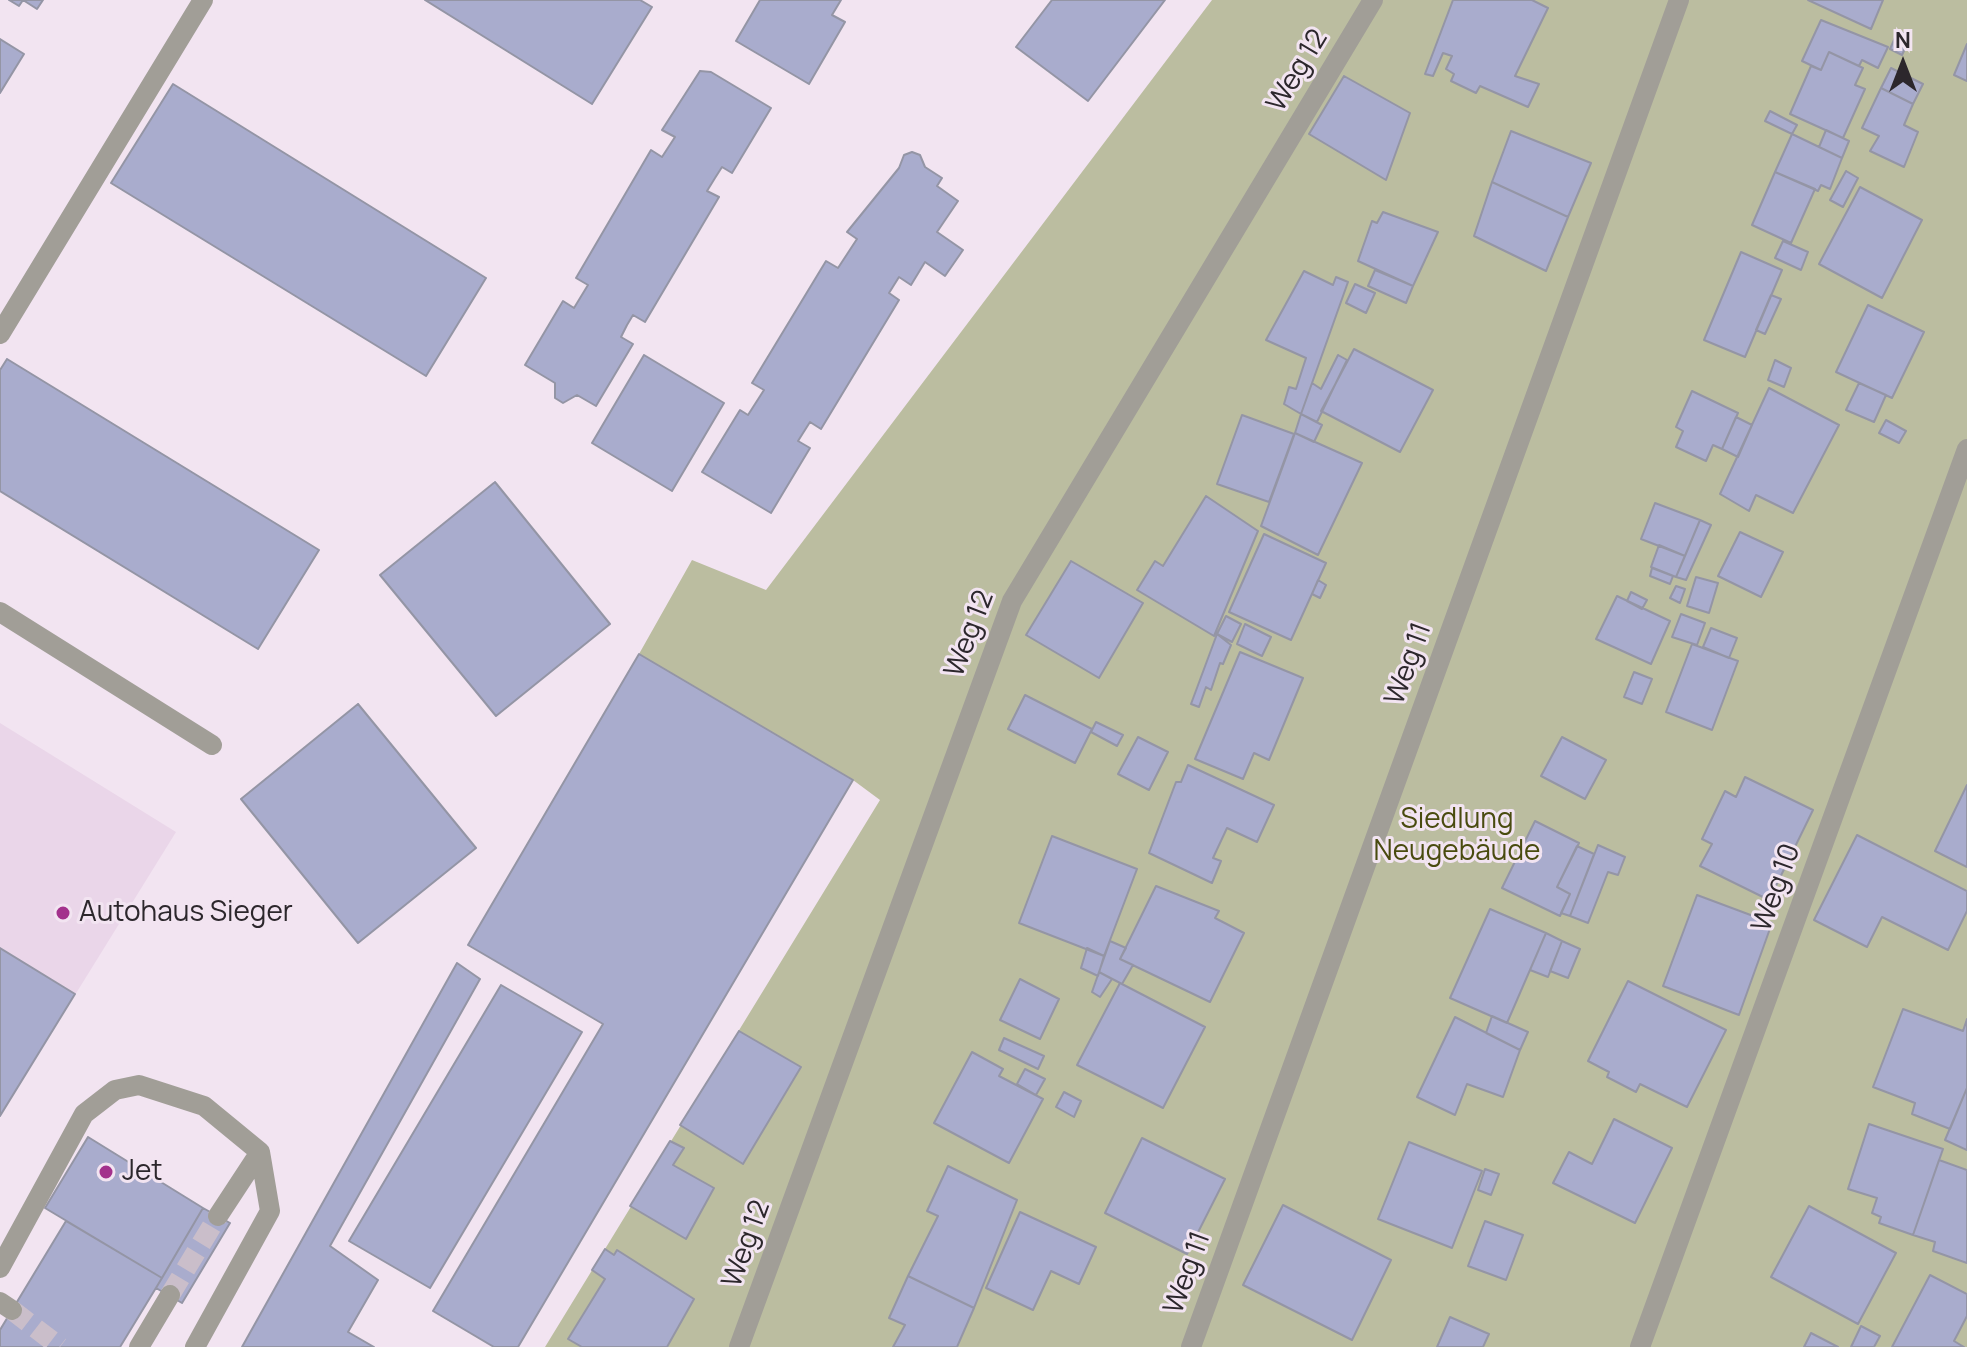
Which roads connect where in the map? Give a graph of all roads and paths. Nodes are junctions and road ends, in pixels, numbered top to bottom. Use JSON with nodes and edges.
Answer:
{"nodes":[{"id":1,"x":203,"y":0,"type":"edge"},
{"id":2,"x":1373,"y":0,"type":"edge"},
{"id":3,"x":1679,"y":0,"type":"edge"},
{"id":4,"x":0,"y":334,"type":"edge"},
{"id":5,"x":1967,"y":449,"type":"edge"},
{"id":6,"x":0,"y":612,"type":"edge"},
{"id":7,"x":212,"y":745,"type":"dead end"},
{"id":8,"x":260,"y":1152,"type":"junction"},
{"id":9,"x":218,"y":1216,"type":"tunnel mouth"},
{"id":10,"x":0,"y":1268,"type":"edge"},
{"id":11,"x":170,"y":1295,"type":"tunnel mouth"},
{"id":12,"x":139,"y":1347,"type":"edge"},
{"id":13,"x":195,"y":1347,"type":"edge"},
{"id":14,"x":739,"y":1347,"type":"edge"},
{"id":15,"x":1191,"y":1347,"type":"edge"},
{"id":16,"x":1640,"y":1347,"type":"edge"}],
"edges":[{"from":1,"to":4,"type":"lane"},
{"from":2,"to":14,"type":"lane","name":"Weg 12"},
{"from":3,"to":15,"type":"lane","name":"Weg 11"},
{"from":5,"to":16,"type":"lane","name":"Weg 10"},
{"from":6,"to":7,"type":"lane"},
{"from":8,"to":9,"type":"lane"},
{"from":8,"to":10,"type":"lane"},
{"from":8,"to":13,"type":"lane"},
{"from":11,"to":12,"type":"lane"}]}
